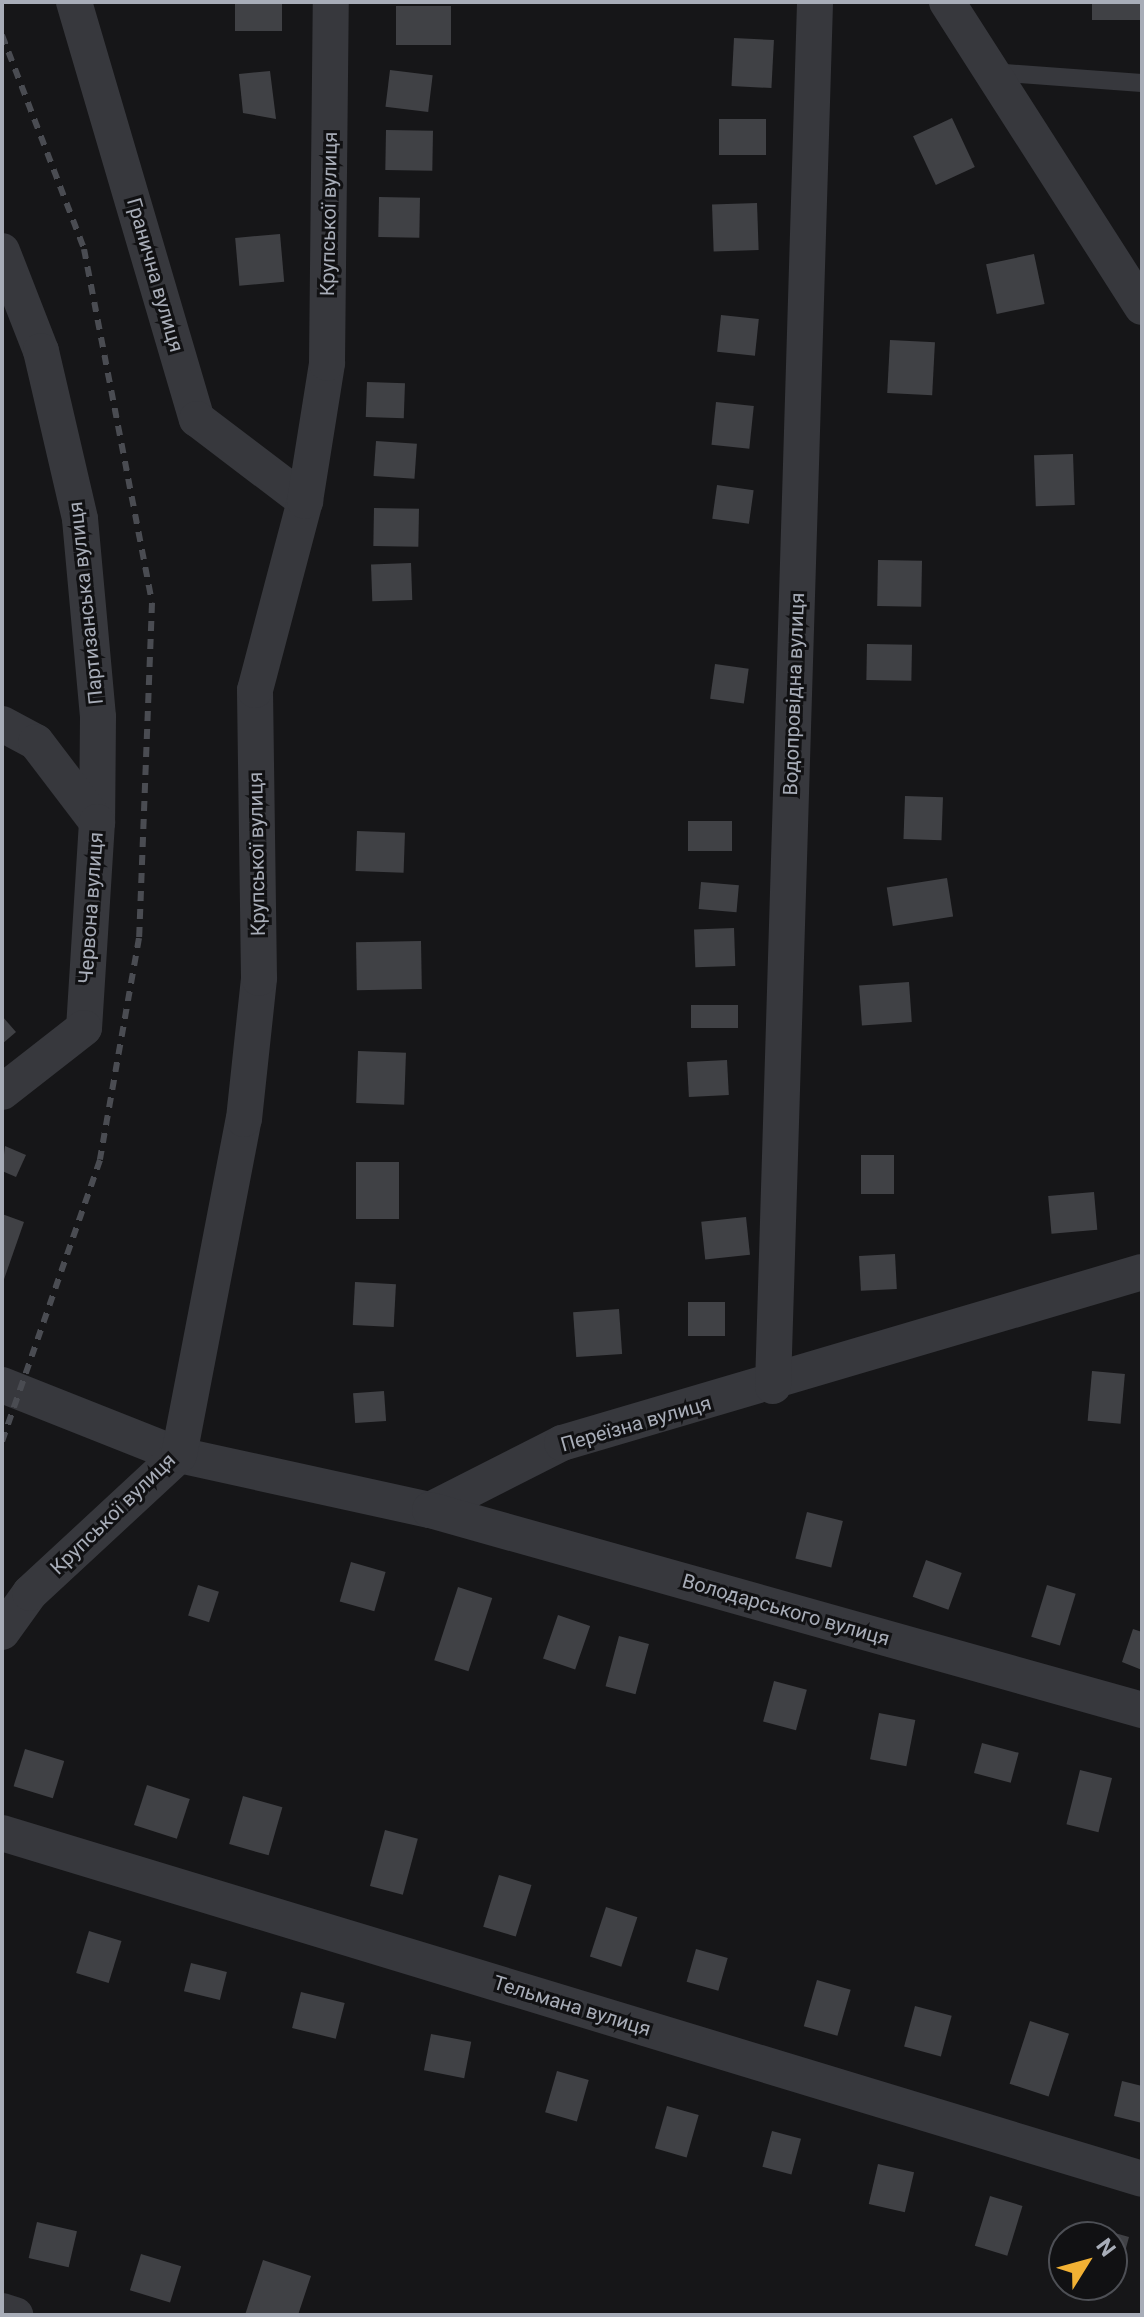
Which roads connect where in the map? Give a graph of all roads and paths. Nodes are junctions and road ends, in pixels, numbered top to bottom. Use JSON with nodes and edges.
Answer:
{"nodes":[{"id":1,"x":74,"y":2,"type":"edge"},
{"id":2,"x":331,"y":2,"type":"edge"},
{"id":3,"x":815,"y":2,"type":"edge"},
{"id":4,"x":947,"y":2,"type":"edge"},
{"id":5,"x":992,"y":72,"type":"junction"},
{"id":6,"x":1142,"y":83,"type":"edge"},
{"id":7,"x":2,"y":251,"type":"edge"},
{"id":8,"x":1142,"y":307,"type":"edge"},
{"id":9,"x":305,"y":501,"type":"junction"},
{"id":10,"x":2,"y":724,"type":"edge"},
{"id":11,"x":97,"y":822,"type":"junction"},
{"id":12,"x":2,"y":1092,"type":"edge"},
{"id":13,"x":1142,"y":1272,"type":"edge"},
{"id":14,"x":2,"y":1385,"type":"edge"},
{"id":15,"x":773,"y":1386,"type":"junction"},
{"id":16,"x":179,"y":1455,"type":"junction"},
{"id":17,"x":430,"y":1510,"type":"junction"},
{"id":18,"x":2,"y":1632,"type":"edge"},
{"id":19,"x":1142,"y":1710,"type":"edge"},
{"id":20,"x":2,"y":1833,"type":"edge"},
{"id":21,"x":1142,"y":2179,"type":"edge"},
{"id":22,"x":2,"y":2311,"type":"edge"},
{"id":23,"x":15,"y":2315,"type":"edge"}],
"edges":[{"from":1,"to":9,"type":"street","name":"Гранична вулиця"},
{"from":2,"to":9,"type":"street","name":"Крупської вулиця"},
{"from":3,"to":15,"type":"street","name":"Водопровідна вулиця"},
{"from":4,"to":5,"type":"street"},
{"from":5,"to":6,"type":"lane"},
{"from":5,"to":8,"type":"street"},
{"from":7,"to":11,"type":"street","name":"Партизанська вулиця"},
{"from":9,"to":16,"type":"street","name":"Крупської вулиця"},
{"from":10,"to":11,"type":"street","name":"Червона вулиця"},
{"from":11,"to":12,"type":"street","name":"Червона вулиця"},
{"from":13,"to":15,"type":"street","name":"Переїзна вулиця"},
{"from":14,"to":16,"type":"street"},
{"from":15,"to":17,"type":"street","name":"Переїзна вулиця"},
{"from":16,"to":17,"type":"street"},
{"from":16,"to":18,"type":"street","name":"Крупської вулиця"},
{"from":17,"to":19,"type":"street","name":"Володарського вулиця"},
{"from":20,"to":21,"type":"street","name":"Тельмана вулиця"},
{"from":22,"to":23,"type":"street"}]}
